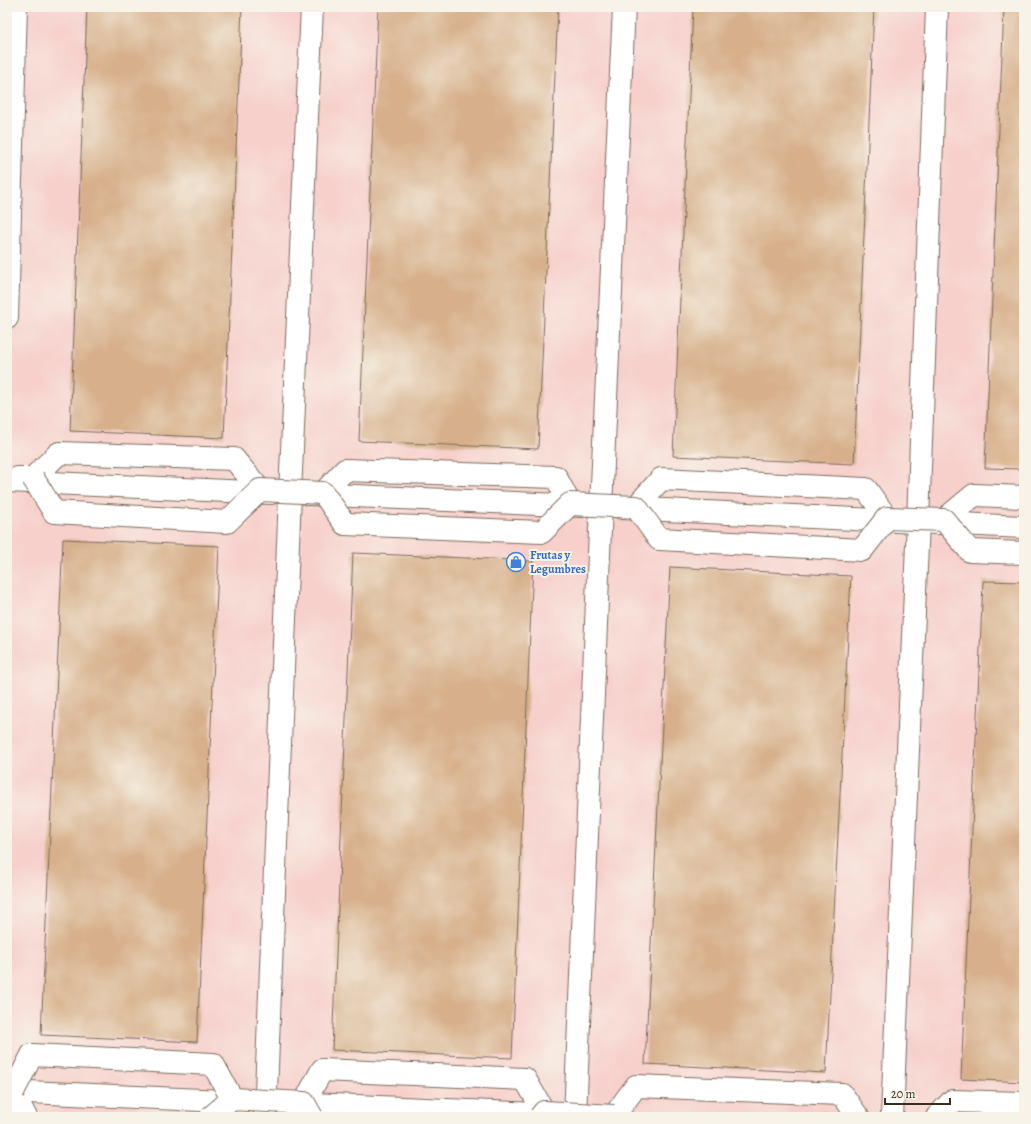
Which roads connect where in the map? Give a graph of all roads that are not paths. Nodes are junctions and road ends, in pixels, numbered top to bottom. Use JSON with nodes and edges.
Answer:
{"nodes":[{"id":1,"x":16,"y":7,"type":"edge"},
{"id":2,"x":312,"y":7,"type":"edge"},
{"id":3,"x":624,"y":7,"type":"edge"},
{"id":4,"x":937,"y":7,"type":"edge"},
{"id":5,"x":7,"y":318,"type":"edge"},
{"id":6,"x":7,"y":477,"type":"edge"},
{"id":7,"x":32,"y":478,"type":"junction"},
{"id":8,"x":7,"y":481,"type":"edge"},
{"id":9,"x":260,"y":490,"type":"junction"},
{"id":10,"x":323,"y":493,"type":"junction"},
{"id":11,"x":290,"y":494,"type":"junction"},
{"id":12,"x":1024,"y":497,"type":"edge"},
{"id":13,"x":570,"y":504,"type":"junction"},
{"id":14,"x":601,"y":507,"type":"junction"},
{"id":15,"x":636,"y":507,"type":"junction"},
{"id":16,"x":887,"y":518,"type":"junction"},
{"id":17,"x":944,"y":520,"type":"junction"},
{"id":18,"x":918,"y":522,"type":"junction"},
{"id":19,"x":1024,"y":526,"type":"edge"},
{"id":20,"x":1024,"y":553,"type":"edge"},
{"id":21,"x":9,"y":1092,"type":"edge"},
{"id":22,"x":232,"y":1099,"type":"junction"},
{"id":23,"x":1024,"y":1103,"type":"edge"},
{"id":24,"x":265,"y":1110,"type":"edge"},
{"id":25,"x":308,"y":1110,"type":"edge"},
{"id":26,"x":542,"y":1115,"type":"edge"},
{"id":27,"x":575,"y":1116,"type":"edge"},
{"id":28,"x":26,"y":1117,"type":"edge"},
{"id":29,"x":211,"y":1117,"type":"edge"},
{"id":30,"x":611,"y":1117,"type":"edge"},
{"id":31,"x":858,"y":1117,"type":"edge"},
{"id":32,"x":892,"y":1117,"type":"edge"},
{"id":33,"x":937,"y":1117,"type":"edge"}],
"edges":[{"from":1,"to":5,"type":"street"},
{"from":2,"to":11,"type":"street"},
{"from":3,"to":14,"type":"street"},
{"from":4,"to":18,"type":"street"},
{"from":6,"to":7,"type":"street"},
{"from":7,"to":9,"type":"street"},
{"from":7,"to":9,"type":"street","bridge":true},
{"from":8,"to":11,"type":"street"},
{"from":9,"to":10,"type":"street","bridge":true},
{"from":10,"to":13,"type":"street"},
{"from":10,"to":13,"type":"street","bridge":true},
{"from":11,"to":14,"type":"street"},
{"from":11,"to":24,"type":"street"},
{"from":12,"to":17,"type":"street"},
{"from":13,"to":15,"type":"street","bridge":true},
{"from":14,"to":18,"type":"street"},
{"from":14,"to":27,"type":"street"},
{"from":15,"to":16,"type":"street"},
{"from":15,"to":16,"type":"street","bridge":true},
{"from":16,"to":17,"type":"street","bridge":true},
{"from":17,"to":20,"type":"street","bridge":true},
{"from":18,"to":19,"type":"street"},
{"from":18,"to":32,"type":"street"},
{"from":21,"to":22,"type":"street","bridge":true},
{"from":21,"to":24,"type":"street"},
{"from":21,"to":28,"type":"street"},
{"from":22,"to":25,"type":"street","bridge":true},
{"from":22,"to":29,"type":"street","bridge":true},
{"from":23,"to":33,"type":"street"},
{"from":24,"to":27,"type":"street"},
{"from":25,"to":26,"type":"street"},
{"from":26,"to":30,"type":"street","bridge":true},
{"from":27,"to":30,"type":"street"},
{"from":30,"to":31,"type":"street"}]}
